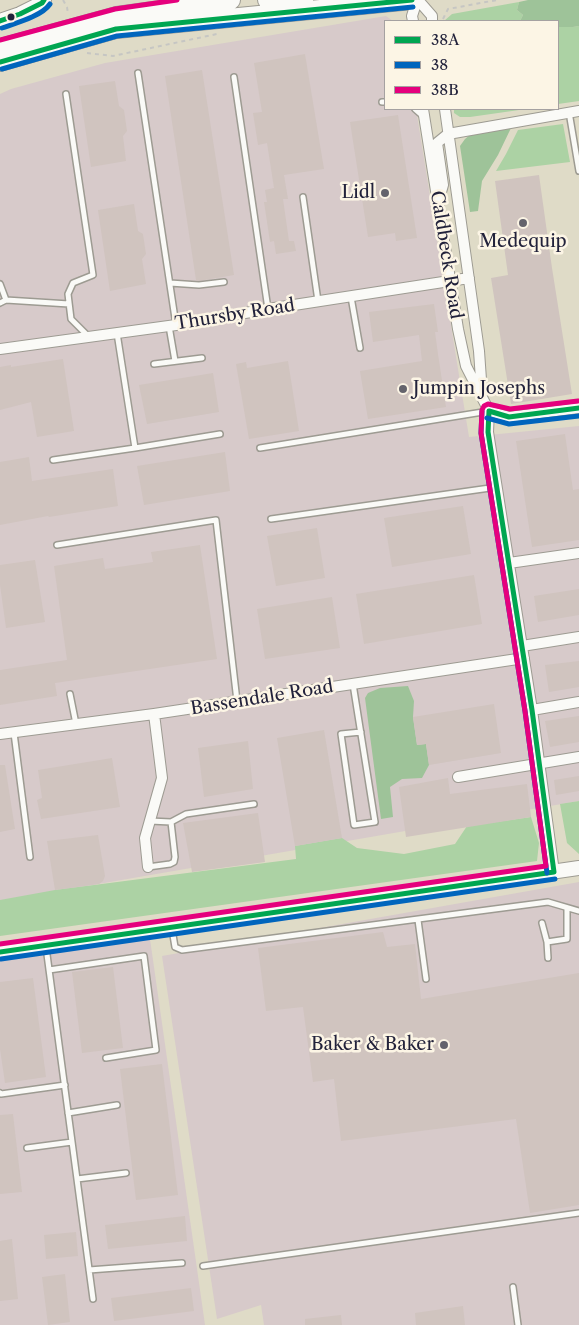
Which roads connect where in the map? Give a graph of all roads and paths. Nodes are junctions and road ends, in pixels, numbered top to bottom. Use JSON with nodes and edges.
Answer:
{"nodes":[{"id":1,"x":44,"y":0,"type":"edge"},
{"id":2,"x":231,"y":0,"type":"edge"},
{"id":3,"x":267,"y":0,"type":"edge"},
{"id":4,"x":311,"y":0,"type":"edge"},
{"id":5,"x":412,"y":0,"type":"edge"},
{"id":6,"x":418,"y":0,"type":"edge"},
{"id":7,"x":496,"y":0,"type":"edge"},
{"id":8,"x":413,"y":20,"type":"edge"},
{"id":9,"x":432,"y":20,"type":"edge"},
{"id":10,"x":443,"y":20,"type":"edge"},
{"id":11,"x":0,"y":21,"type":"edge"},
{"id":12,"x":225,"y":33,"type":"dead end"},
{"id":13,"x":0,"y":48,"type":"edge"},
{"id":14,"x":83,"y":53,"type":"dead end"},
{"id":15,"x":0,"y":62,"type":"edge"},
{"id":16,"x":138,"y":73,"type":"dead end"},
{"id":17,"x":234,"y":77,"type":"dead end"},
{"id":18,"x":66,"y":94,"type":"dead end"},
{"id":19,"x":445,"y":110,"type":"edge"},
{"id":20,"x":574,"y":112,"type":"edge"},
{"id":21,"x":424,"y":114,"type":"edge"},
{"id":22,"x":448,"y":134,"type":"junction"},
{"id":23,"x":579,"y":171,"type":"edge"},
{"id":24,"x":303,"y":197,"type":"dead end"},
{"id":25,"x":438,"y":203,"type":"junction"},
{"id":26,"x":469,"y":278,"type":"junction"},
{"id":27,"x":450,"y":281,"type":"junction"},
{"id":28,"x":224,"y":282,"type":"dead end"},
{"id":29,"x":0,"y":284,"type":"edge"},
{"id":30,"x":170,"y":284,"type":"junction"},
{"id":31,"x":351,"y":297,"type":"junction"},
{"id":32,"x":6,"y":300,"type":"junction"},
{"id":33,"x":318,"y":302,"type":"junction"},
{"id":34,"x":0,"y":303,"type":"edge"},
{"id":35,"x":69,"y":304,"type":"junction"},
{"id":36,"x":268,"y":309,"type":"junction"},
{"id":37,"x":172,"y":326,"type":"junction"},
{"id":38,"x":117,"y":333,"type":"junction"},
{"id":39,"x":89,"y":337,"type":"junction"},
{"id":40,"x":360,"y":348,"type":"dead end"},
{"id":41,"x":0,"y":349,"type":"edge"},
{"id":42,"x":202,"y":358,"type":"dead end"},
{"id":43,"x":175,"y":361,"type":"junction"},
{"id":44,"x":154,"y":364,"type":"dead end"},
{"id":45,"x":482,"y":398,"type":"junction"},
{"id":46,"x":579,"y":408,"type":"edge"},
{"id":47,"x":489,"y":411,"type":"junction"},
{"id":48,"x":220,"y":434,"type":"dead end"},
{"id":49,"x":135,"y":448,"type":"junction"},
{"id":50,"x":260,"y":448,"type":"dead end"},
{"id":51,"x":54,"y":460,"type":"dead end"},
{"id":52,"x":496,"y":487,"type":"junction"},
{"id":53,"x":271,"y":519,"type":"dead end"},
{"id":54,"x":57,"y":545,"type":"dead end"},
{"id":55,"x":579,"y":553,"type":"edge"},
{"id":56,"x":509,"y":563,"type":"junction"},
{"id":57,"x":579,"y":637,"type":"edge"},
{"id":58,"x":522,"y":646,"type":"junction"},
{"id":59,"x":524,"y":658,"type":"junction"},
{"id":60,"x":353,"y":684,"type":"junction"},
{"id":61,"x":70,"y":694,"type":"dead end"},
{"id":62,"x":237,"y":702,"type":"junction"},
{"id":63,"x":579,"y":702,"type":"edge"},
{"id":64,"x":532,"y":710,"type":"junction"},
{"id":65,"x":154,"y":714,"type":"junction"},
{"id":66,"x":76,"y":724,"type":"junction"},
{"id":67,"x":14,"y":732,"type":"junction"},
{"id":68,"x":361,"y":732,"type":"junction"},
{"id":69,"x":0,"y":734,"type":"edge"},
{"id":70,"x":579,"y":757,"type":"edge"},
{"id":71,"x":540,"y":763,"type":"junction"},
{"id":72,"x":458,"y":777,"type":"dead end"},
{"id":73,"x":254,"y":804,"type":"dead end"},
{"id":74,"x":150,"y":820,"type":"junction"},
{"id":75,"x":171,"y":822,"type":"junction"},
{"id":76,"x":30,"y":857,"type":"dead end"},
{"id":77,"x":148,"y":867,"type":"joint"},
{"id":78,"x":579,"y":868,"type":"edge"},
{"id":79,"x":554,"y":872,"type":"junction"},
{"id":80,"x":567,"y":908,"type":"junction"},
{"id":81,"x":579,"y":910,"type":"edge"},
{"id":82,"x":418,"y":920,"type":"junction"},
{"id":83,"x":542,"y":923,"type":"dead end"},
{"id":84,"x":172,"y":928,"type":"junction"},
{"id":85,"x":546,"y":942,"type":"junction"},
{"id":86,"x":46,"y":946,"type":"junction"},
{"id":87,"x":0,"y":952,"type":"edge"},
{"id":88,"x":548,"y":958,"type":"dead end"},
{"id":89,"x":49,"y":970,"type":"junction"},
{"id":90,"x":426,"y":979,"type":"dead end"},
{"id":91,"x":106,"y":1058,"type":"dead end"},
{"id":92,"x":65,"y":1085,"type":"junction"},
{"id":93,"x":0,"y":1093,"type":"edge"},
{"id":94,"x":116,"y":1105,"type":"dead end"},
{"id":95,"x":68,"y":1113,"type":"junction"},
{"id":96,"x":72,"y":1142,"type":"junction"},
{"id":97,"x":27,"y":1148,"type":"dead end"},
{"id":98,"x":126,"y":1173,"type":"dead end"},
{"id":99,"x":77,"y":1179,"type":"junction"},
{"id":100,"x":579,"y":1213,"type":"edge"},
{"id":101,"x":182,"y":1262,"type":"dead end"},
{"id":102,"x":203,"y":1266,"type":"dead end"},
{"id":103,"x":89,"y":1270,"type":"junction"},
{"id":104,"x":513,"y":1287,"type":"dead end"},
{"id":105,"x":93,"y":1299,"type":"dead end"},
{"id":106,"x":518,"y":1325,"type":"edge"}],
"edges":[{"from":1,"to":11,"type":"street"},
{"from":2,"to":13,"type":"highway"},
{"from":3,"to":4,"type":"highway"},
{"from":5,"to":15,"type":"highway"},
{"from":6,"to":8,"type":"street"},
{"from":6,"to":9,"type":"street"},
{"from":7,"to":10,"type":"path"},
{"from":12,"to":14,"type":"path"},
{"from":16,"to":30,"type":"lane"},
{"from":17,"to":36,"type":"lane"},
{"from":18,"to":35,"type":"lane"},
{"from":19,"to":22,"type":"street","name":"Caldbeck Road"},
{"from":20,"to":22,"type":"street"},
{"from":20,"to":23,"type":"lane"},
{"from":21,"to":25,"type":"street","name":"Caldbeck Road"},
{"from":22,"to":25,"type":"street"},
{"from":22,"to":26,"type":"street","name":"Caldbeck Road"},
{"from":24,"to":33,"type":"lane"},
{"from":25,"to":27,"type":"street","name":"Caldbeck Road"},
{"from":26,"to":27,"type":"street","name":"Thursby Road"},
{"from":26,"to":45,"type":"street","name":"Caldbeck Road"},
{"from":27,"to":31,"type":"street","name":"Thursby Road"},
{"from":27,"to":45,"type":"street","name":"Caldbeck Road"},
{"from":28,"to":30,"type":"lane"},
{"from":29,"to":32,"type":"lane"},
{"from":30,"to":37,"type":"lane"},
{"from":31,"to":33,"type":"street","name":"Thursby Road"},
{"from":31,"to":40,"type":"lane"},
{"from":32,"to":34,"type":"lane"},
{"from":32,"to":35,"type":"lane"},
{"from":33,"to":36,"type":"street","name":"Thursby Road"},
{"from":35,"to":39,"type":"lane"},
{"from":36,"to":37,"type":"street","name":"Thursby Road"},
{"from":37,"to":38,"type":"street","name":"Thursby Road"},
{"from":37,"to":43,"type":"lane"},
{"from":38,"to":39,"type":"street","name":"Thursby Road"},
{"from":38,"to":49,"type":"lane"},
{"from":39,"to":41,"type":"street","name":"Thursby Road"},
{"from":42,"to":43,"type":"lane"},
{"from":43,"to":44,"type":"lane"},
{"from":45,"to":47,"type":"street","name":"Caldbeck Road"},
{"from":46,"to":47,"type":"street"},
{"from":47,"to":50,"type":"lane"},
{"from":47,"to":52,"type":"street","name":"Caldbeck Road"},
{"from":48,"to":49,"type":"lane"},
{"from":49,"to":51,"type":"lane"},
{"from":52,"to":53,"type":"lane"},
{"from":52,"to":56,"type":"street","name":"Caldbeck Road"},
{"from":54,"to":62,"type":"lane"},
{"from":55,"to":56,"type":"street"},
{"from":56,"to":58,"type":"street","name":"Caldbeck Road"},
{"from":57,"to":58,"type":"street"},
{"from":58,"to":59,"type":"street","name":"Caldbeck Road"},
{"from":59,"to":60,"type":"street","name":"Bassendale Road"},
{"from":59,"to":64,"type":"street","name":"Caldbeck Road"},
{"from":60,"to":62,"type":"street","name":"Bassendale Road"},
{"from":60,"to":68,"type":"lane"},
{"from":61,"to":66,"type":"lane"},
{"from":62,"to":65,"type":"street","name":"Bassendale Road"},
{"from":63,"to":64,"type":"street"},
{"from":64,"to":71,"type":"street","name":"Caldbeck Road"},
{"from":65,"to":66,"type":"street","name":"Bassendale Road"},
{"from":65,"to":74,"type":"street"},
{"from":66,"to":67,"type":"street","name":"Bassendale Road"},
{"from":67,"to":69,"type":"street","name":"Bassendale Road"},
{"from":67,"to":76,"type":"lane"},
{"from":68,"to":68,"type":"lane"},
{"from":70,"to":71,"type":"street"},
{"from":71,"to":72,"type":"street"},
{"from":71,"to":79,"type":"street","name":"Caldbeck Road"},
{"from":73,"to":75,"type":"lane"},
{"from":74,"to":75,"type":"lane"},
{"from":74,"to":77,"type":"street"},
{"from":75,"to":77,"type":"lane"},
{"from":78,"to":79,"type":"street"},
{"from":79,"to":84,"type":"street"},
{"from":80,"to":81,"type":"lane"},
{"from":80,"to":82,"type":"lane"},
{"from":80,"to":85,"type":"lane"},
{"from":82,"to":84,"type":"lane"},
{"from":82,"to":90,"type":"lane"},
{"from":83,"to":85,"type":"lane"},
{"from":84,"to":86,"type":"street"},
{"from":85,"to":88,"type":"lane"},
{"from":86,"to":87,"type":"street"},
{"from":86,"to":89,"type":"lane"},
{"from":89,"to":91,"type":"lane"},
{"from":89,"to":92,"type":"lane"},
{"from":92,"to":93,"type":"lane"},
{"from":92,"to":95,"type":"lane"},
{"from":94,"to":95,"type":"lane"},
{"from":95,"to":96,"type":"lane"},
{"from":96,"to":97,"type":"lane"},
{"from":96,"to":99,"type":"lane"},
{"from":98,"to":99,"type":"lane"},
{"from":99,"to":103,"type":"lane"},
{"from":100,"to":102,"type":"lane"},
{"from":101,"to":103,"type":"lane"},
{"from":103,"to":105,"type":"lane"},
{"from":104,"to":106,"type":"lane"}]}
